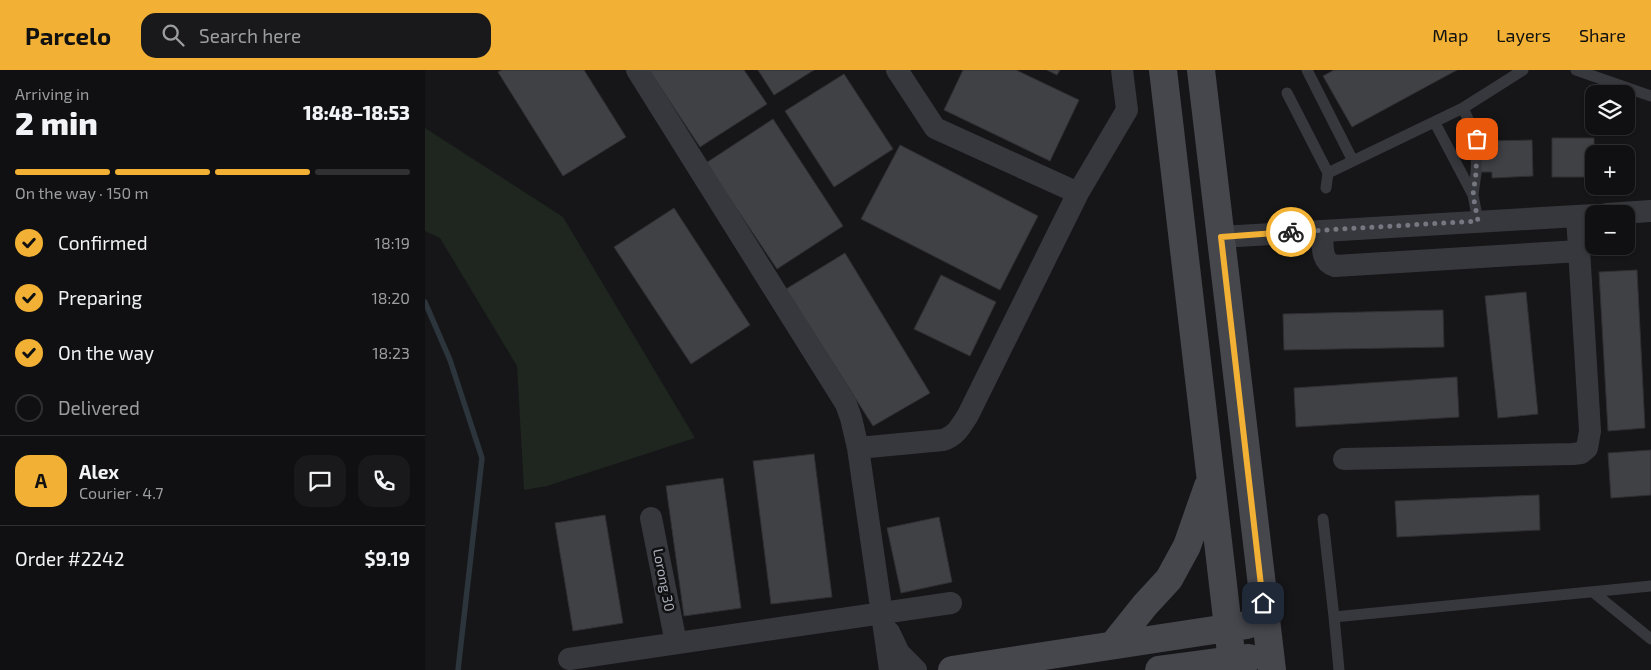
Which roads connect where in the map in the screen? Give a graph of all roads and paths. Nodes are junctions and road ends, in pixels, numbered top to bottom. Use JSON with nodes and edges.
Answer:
{"nodes":[{"id":1,"x":637,"y":70,"type":"edge"},
{"id":2,"x":897,"y":70,"type":"edge"},
{"id":3,"x":1122,"y":70,"type":"edge"},
{"id":4,"x":1163,"y":70,"type":"edge"},
{"id":5,"x":1201,"y":70,"type":"edge"},
{"id":6,"x":1307,"y":70,"type":"edge"},
{"id":7,"x":1576,"y":70,"type":"edge"},
{"id":8,"x":1517,"y":72,"type":"edge"},
{"id":9,"x":1287,"y":93,"type":"dead end"},
{"id":10,"x":1651,"y":96,"type":"edge"},
{"id":11,"x":1463,"y":108,"type":"junction"},
{"id":12,"x":1435,"y":122,"type":"junction"},
{"id":13,"x":1353,"y":161,"type":"junction"},
{"id":14,"x":1328,"y":173,"type":"junction"},
{"id":15,"x":1326,"y":188,"type":"dead end"},
{"id":16,"x":1078,"y":193,"type":"junction"},
{"id":17,"x":1473,"y":195,"type":"junction"},
{"id":18,"x":1651,"y":211,"type":"edge"},
{"id":19,"x":1635,"y":212,"type":"edge"},
{"id":20,"x":1585,"y":215,"type":"edge"},
{"id":21,"x":1478,"y":221,"type":"junction"},
{"id":22,"x":1322,"y":231,"type":"junction"},
{"id":23,"x":1221,"y":237,"type":"junction"},
{"id":24,"x":1579,"y":251,"type":"junction"},
{"id":25,"x":858,"y":448,"type":"junction"},
{"id":26,"x":1344,"y":459,"type":"dead end"},
{"id":27,"x":1210,"y":479,"type":"junction"},
{"id":28,"x":651,"y":518,"type":"dead end"},
{"id":29,"x":1323,"y":519,"type":"dead end"},
{"id":30,"x":1651,"y":586,"type":"edge"},
{"id":31,"x":1593,"y":592,"type":"junction"},
{"id":32,"x":951,"y":603,"type":"dead end"},
{"id":33,"x":881,"y":613,"type":"junction"},
{"id":34,"x":1335,"y":618,"type":"junction"},
{"id":35,"x":1266,"y":622,"type":"junction"},
{"id":36,"x":1228,"y":628,"type":"junction"},
{"id":37,"x":1651,"y":639,"type":"edge"},
{"id":38,"x":677,"y":643,"type":"junction"},
{"id":39,"x":1113,"y":646,"type":"junction"},
{"id":40,"x":569,"y":659,"type":"dead end"},
{"id":41,"x":1271,"y":662,"type":"edge"},
{"id":42,"x":1233,"y":665,"type":"edge"},
{"id":43,"x":890,"y":670,"type":"edge"},
{"id":44,"x":916,"y":670,"type":"edge"},
{"id":45,"x":952,"y":670,"type":"edge"},
{"id":46,"x":1159,"y":670,"type":"edge"},
{"id":47,"x":1339,"y":670,"type":"edge"}],
"edges":[{"from":1,"to":25,"type":"street"},
{"from":2,"to":16,"type":"street"},
{"from":3,"to":16,"type":"street"},
{"from":4,"to":27,"type":"main road"},
{"from":5,"to":23,"type":"main road"},
{"from":6,"to":13,"type":"lane"},
{"from":7,"to":10,"type":"lane"},
{"from":8,"to":11,"type":"lane"},
{"from":9,"to":14,"type":"lane"},
{"from":11,"to":12,"type":"lane"},
{"from":11,"to":17,"type":"lane"},
{"from":12,"to":13,"type":"lane"},
{"from":12,"to":17,"type":"lane"},
{"from":13,"to":14,"type":"lane"},
{"from":14,"to":15,"type":"lane"},
{"from":16,"to":25,"type":"street"},
{"from":17,"to":21,"type":"lane"},
{"from":18,"to":19,"type":"street"},
{"from":20,"to":21,"type":"street"},
{"from":20,"to":24,"type":"street"},
{"from":21,"to":22,"type":"street"},
{"from":22,"to":23,"type":"street"},
{"from":22,"to":24,"type":"street"},
{"from":23,"to":35,"type":"main road"},
{"from":24,"to":26,"type":"street"},
{"from":25,"to":33,"type":"street"},
{"from":27,"to":36,"type":"main road"},
{"from":27,"to":39,"type":"main road"},
{"from":28,"to":38,"type":"street","name":"Lorong 30"},
{"from":29,"to":34,"type":"lane"},
{"from":30,"to":31,"type":"lane"},
{"from":31,"to":34,"type":"lane"},
{"from":31,"to":37,"type":"lane"},
{"from":32,"to":33,"type":"street"},
{"from":33,"to":38,"type":"street"},
{"from":33,"to":43,"type":"street"},
{"from":33,"to":44,"type":"street"},
{"from":34,"to":47,"type":"lane"},
{"from":35,"to":36,"type":"main road"},
{"from":35,"to":41,"type":"main road"},
{"from":36,"to":39,"type":"main road"},
{"from":36,"to":42,"type":"main road"},
{"from":38,"to":40,"type":"street"},
{"from":39,"to":45,"type":"main road"},
{"from":41,"to":42,"type":"main road"},
{"from":42,"to":46,"type":"main road"}]}
